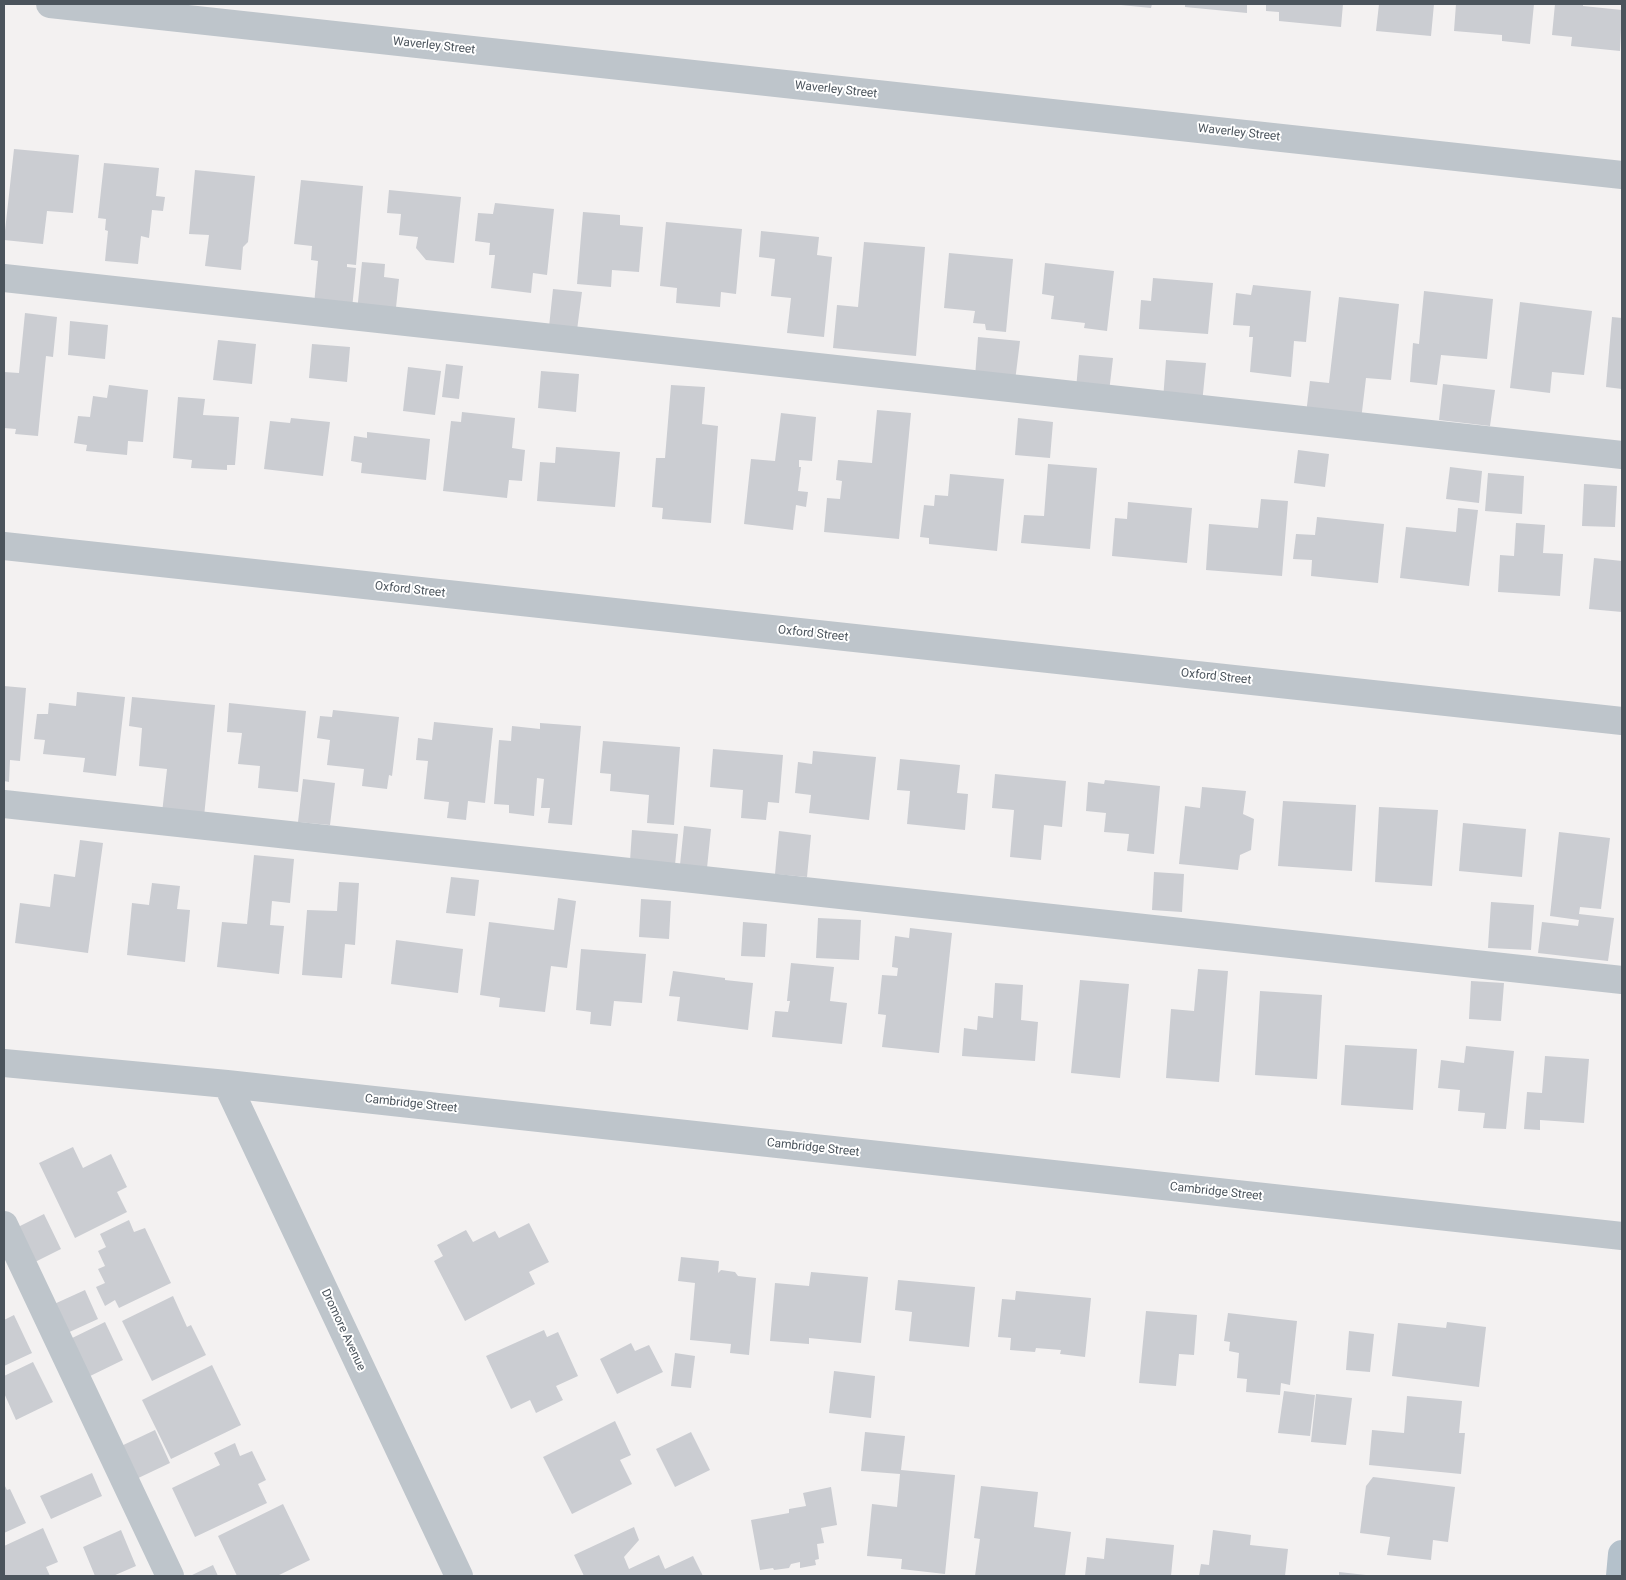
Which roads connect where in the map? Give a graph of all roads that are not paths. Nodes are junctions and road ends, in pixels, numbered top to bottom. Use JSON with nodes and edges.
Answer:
{"nodes":[{"id":1,"x":50,"y":4,"type":"edge"},
{"id":2,"x":1622,"y":175,"type":"edge"},
{"id":3,"x":4,"y":278,"type":"edge"},
{"id":4,"x":1622,"y":455,"type":"edge"},
{"id":5,"x":4,"y":546,"type":"edge"},
{"id":6,"x":1622,"y":721,"type":"edge"},
{"id":7,"x":4,"y":804,"type":"edge"},
{"id":8,"x":1622,"y":980,"type":"edge"},
{"id":9,"x":4,"y":1063,"type":"edge"},
{"id":10,"x":227,"y":1084,"type":"junction"},
{"id":11,"x":4,"y":1225,"type":"edge"},
{"id":12,"x":1622,"y":1236,"type":"edge"},
{"id":13,"x":1622,"y":1554,"type":"edge"},
{"id":14,"x":170,"y":1576,"type":"edge"},
{"id":15,"x":459,"y":1576,"type":"edge"},
{"id":16,"x":1620,"y":1576,"type":"edge"}],
"edges":[{"from":1,"to":2,"type":"street","name":"Waverley Street"},
{"from":3,"to":4,"type":"street"},
{"from":5,"to":6,"type":"street","name":"Oxford Street"},
{"from":7,"to":8,"type":"street"},
{"from":9,"to":10,"type":"street","name":"Cambridge Street"},
{"from":10,"to":12,"type":"street","name":"Cambridge Street"},
{"from":10,"to":15,"type":"street","name":"Dromore Avenue"},
{"from":11,"to":14,"type":"street"},
{"from":13,"to":16,"type":"main road"}]}
